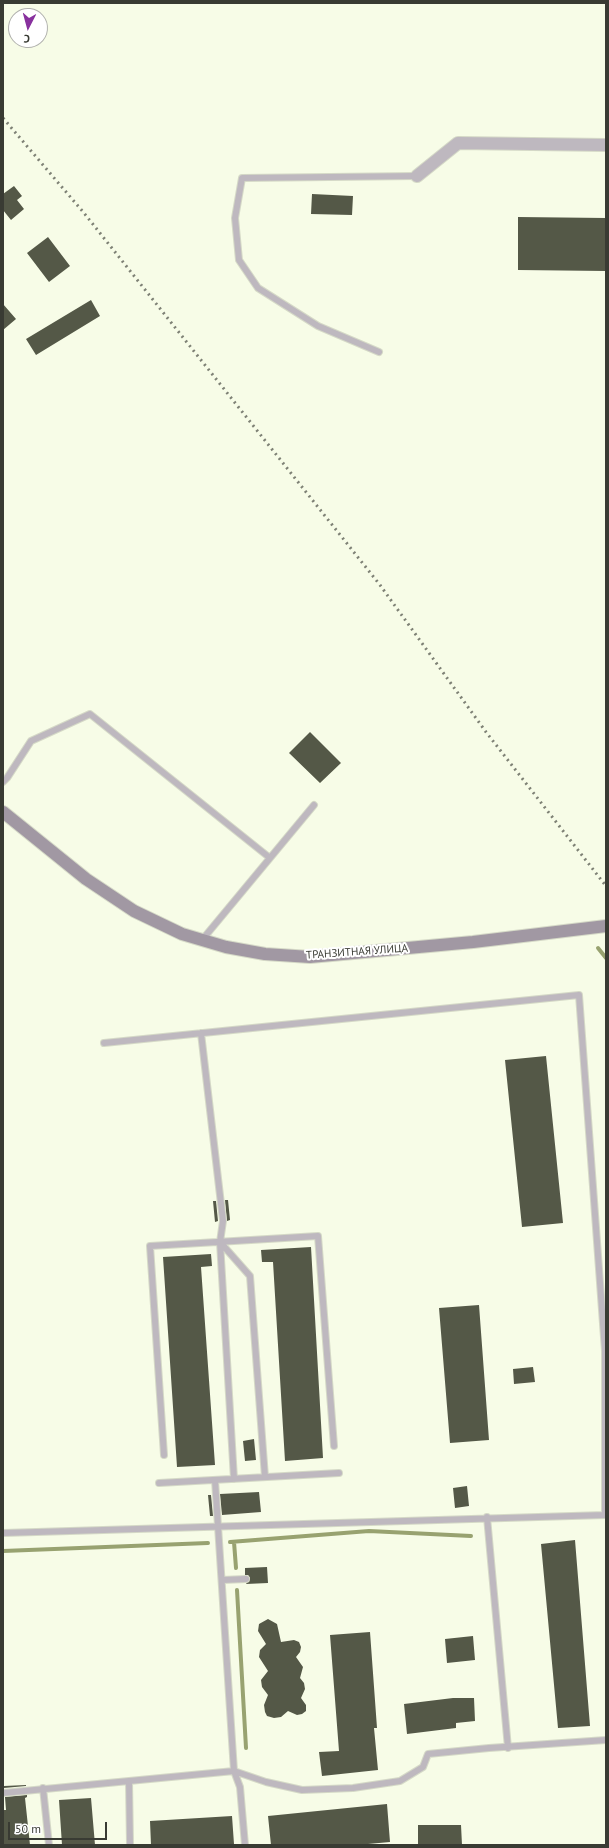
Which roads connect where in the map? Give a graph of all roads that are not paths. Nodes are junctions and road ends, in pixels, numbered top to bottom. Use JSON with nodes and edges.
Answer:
{"nodes":[{"id":1,"x":606,"y":145,"type":"edge"},
{"id":2,"x":417,"y":176,"type":"joint"},
{"id":3,"x":379,"y":352,"type":"dead end"},
{"id":4,"x":3,"y":782,"type":"edge"},
{"id":5,"x":314,"y":805,"type":"dead end"},
{"id":6,"x":3,"y":812,"type":"edge"},
{"id":7,"x":270,"y":858,"type":"junction"},
{"id":8,"x":606,"y":926,"type":"edge"},
{"id":9,"x":202,"y":940,"type":"junction"},
{"id":10,"x":201,"y":1033,"type":"junction"},
{"id":11,"x":104,"y":1043,"type":"dead end"},
{"id":12,"x":220,"y":1242,"type":"junction"},
{"id":13,"x":334,"y":1446,"type":"dead end"},
{"id":14,"x":164,"y":1456,"type":"dead end"},
{"id":15,"x":339,"y":1473,"type":"dead end"},
{"id":16,"x":265,"y":1477,"type":"junction"},
{"id":17,"x":234,"y":1479,"type":"junction"},
{"id":18,"x":215,"y":1480,"type":"junction"},
{"id":19,"x":159,"y":1483,"type":"dead end"},
{"id":20,"x":487,"y":1517,"type":"junction"},
{"id":21,"x":218,"y":1527,"type":"junction"},
{"id":22,"x":3,"y":1533,"type":"edge"},
{"id":23,"x":246,"y":1578,"type":"dead end"},
{"id":24,"x":222,"y":1580,"type":"junction"},
{"id":25,"x":606,"y":1740,"type":"edge"},
{"id":26,"x":508,"y":1748,"type":"junction"},
{"id":27,"x":234,"y":1771,"type":"junction"},
{"id":28,"x":130,"y":1781,"type":"junction"},
{"id":29,"x":43,"y":1788,"type":"junction"},
{"id":30,"x":3,"y":1792,"type":"edge"},
{"id":31,"x":49,"y":1845,"type":"edge"},
{"id":32,"x":130,"y":1845,"type":"edge"},
{"id":33,"x":245,"y":1845,"type":"edge"}],
"edges":[{"from":1,"to":2,"type":"street"},
{"from":2,"to":3,"type":"lane"},
{"from":4,"to":7,"type":"lane"},
{"from":5,"to":7,"type":"lane"},
{"from":6,"to":9,"type":"main road","name":"ТРАНЗИТНАЯ УЛИЦА"},
{"from":7,"to":9,"type":"lane"},
{"from":8,"to":9,"type":"main road","name":"ТРАНЗИТНАЯ УЛИЦА"},
{"from":10,"to":11,"type":"lane"},
{"from":10,"to":12,"type":"lane"},
{"from":10,"to":20,"type":"lane"},
{"from":12,"to":13,"type":"lane"},
{"from":12,"to":14,"type":"lane"},
{"from":12,"to":16,"type":"lane"},
{"from":12,"to":17,"type":"lane"},
{"from":15,"to":16,"type":"lane"},
{"from":16,"to":17,"type":"lane"},
{"from":17,"to":18,"type":"lane"},
{"from":18,"to":19,"type":"lane"},
{"from":18,"to":21,"type":"lane"},
{"from":20,"to":21,"type":"lane"},
{"from":20,"to":26,"type":"lane"},
{"from":21,"to":22,"type":"lane"},
{"from":21,"to":24,"type":"lane"},
{"from":23,"to":24,"type":"lane"},
{"from":24,"to":27,"type":"lane"},
{"from":25,"to":26,"type":"lane"},
{"from":26,"to":27,"type":"lane"},
{"from":27,"to":28,"type":"lane"},
{"from":27,"to":33,"type":"lane"},
{"from":28,"to":29,"type":"lane"},
{"from":28,"to":32,"type":"lane"},
{"from":29,"to":30,"type":"lane"},
{"from":29,"to":31,"type":"lane"}]}
